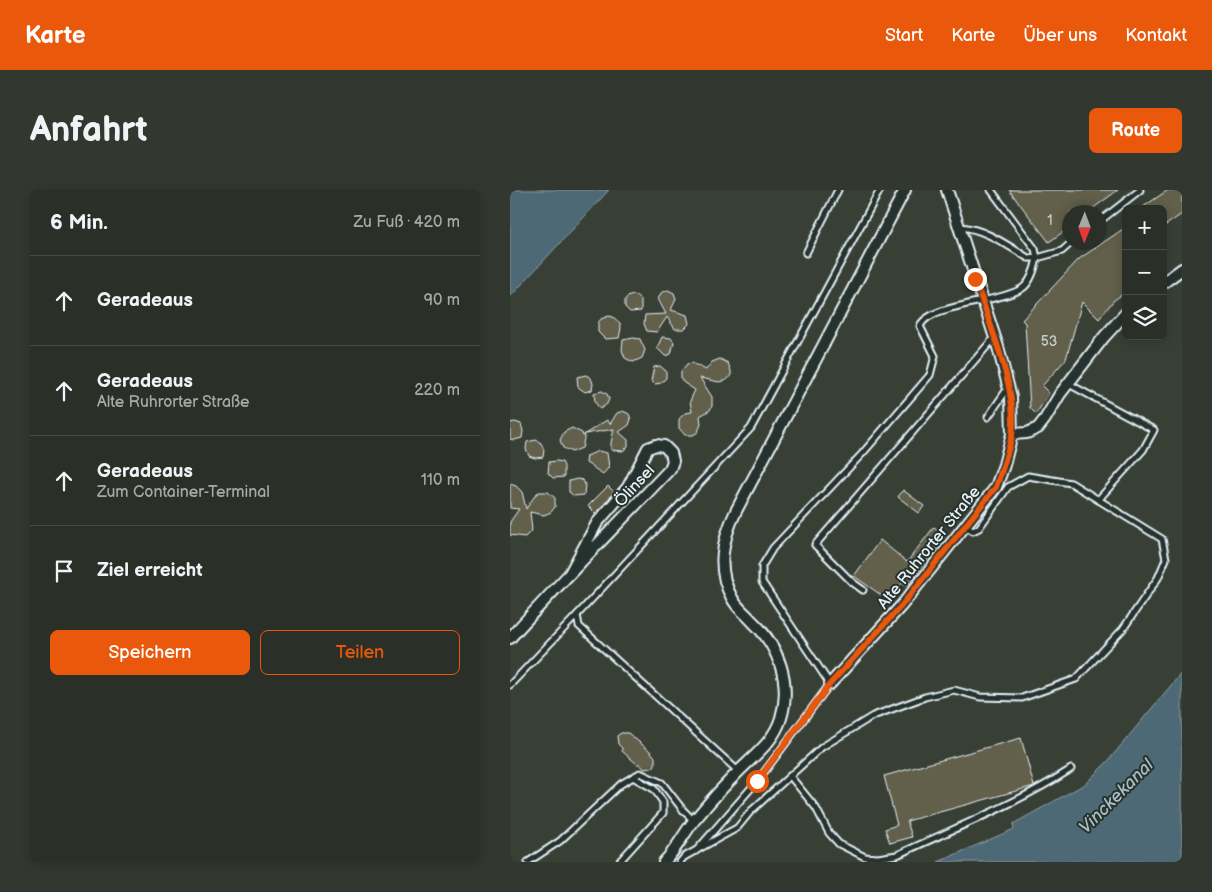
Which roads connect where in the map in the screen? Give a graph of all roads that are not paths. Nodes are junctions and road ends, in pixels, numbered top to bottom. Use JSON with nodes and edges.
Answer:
{"nodes":[{"id":1,"x":838,"y":190,"type":"edge"},
{"id":2,"x":880,"y":190,"type":"edge"},
{"id":3,"x":905,"y":190,"type":"edge"},
{"id":4,"x":947,"y":190,"type":"edge"},
{"id":5,"x":990,"y":190,"type":"edge"},
{"id":6,"x":1140,"y":190,"type":"edge"},
{"id":7,"x":1107,"y":216,"type":"edge"},
{"id":8,"x":958,"y":227,"type":"junction"},
{"id":9,"x":1063,"y":250,"type":"edge"},
{"id":10,"x":806,"y":253,"type":"dead end"},
{"id":11,"x":1037,"y":258,"type":"junction"},
{"id":12,"x":1182,"y":269,"type":"edge"},
{"id":13,"x":1167,"y":280,"type":"edge"},
{"id":14,"x":982,"y":300,"type":"junction"},
{"id":15,"x":1122,"y":317,"type":"edge"},
{"id":16,"x":994,"y":337,"type":"junction"},
{"id":17,"x":1069,"y":384,"type":"junction"},
{"id":18,"x":1009,"y":388,"type":"junction"},
{"id":19,"x":988,"y":417,"type":"dead end"},
{"id":20,"x":1012,"y":434,"type":"junction"},
{"id":21,"x":1098,"y":500,"type":"junction"},
{"id":22,"x":965,"y":526,"type":"junction"},
{"id":23,"x":570,"y":576,"type":"junction"},
{"id":24,"x":863,"y":590,"type":"dead end"},
{"id":25,"x":577,"y":616,"type":"junction"},
{"id":26,"x":510,"y":638,"type":"edge"},
{"id":27,"x":830,"y":684,"type":"junction"},
{"id":28,"x":510,"y":685,"type":"edge"},
{"id":29,"x":1071,"y":769,"type":"dead end"},
{"id":30,"x":738,"y":771,"type":"junction"},
{"id":31,"x":633,"y":776,"type":"junction"},
{"id":32,"x":790,"y":776,"type":"junction"},
{"id":33,"x":694,"y":821,"type":"junction"},
{"id":34,"x":696,"y":851,"type":"junction"},
{"id":35,"x":528,"y":862,"type":"edge"},
{"id":36,"x":619,"y":862,"type":"edge"},
{"id":37,"x":664,"y":862,"type":"edge"},
{"id":38,"x":680,"y":862,"type":"edge"}],
"edges":[{"from":1,"to":10,"type":"lane"},
{"from":2,"to":25,"type":"lane"},
{"from":3,"to":30,"type":"street"},
{"from":4,"to":8,"type":"street","name":"Alte Ruhrorter Straße"},
{"from":5,"to":11,"type":"lane"},
{"from":6,"to":7,"type":"lane"},
{"from":8,"to":11,"type":"lane"},
{"from":8,"to":14,"type":"street","name":"Alte Ruhrorter Straße"},
{"from":9,"to":11,"type":"lane"},
{"from":11,"to":14,"type":"lane"},
{"from":12,"to":13,"type":"street"},
{"from":14,"to":16,"type":"street","name":"Alte Ruhrorter Straße"},
{"from":14,"to":27,"type":"lane"},
{"from":15,"to":17,"type":"street"},
{"from":16,"to":18,"type":"street","name":"Alte Ruhrorter Straße"},
{"from":16,"to":24,"type":"lane"},
{"from":17,"to":20,"type":"street"},
{"from":17,"to":21,"type":"lane"},
{"from":18,"to":19,"type":"lane"},
{"from":18,"to":20,"type":"street","name":"Alte Ruhrorter Straße"},
{"from":20,"to":22,"type":"street","name":"Alte Ruhrorter Straße"},
{"from":21,"to":22,"type":"lane"},
{"from":21,"to":32,"type":"lane"},
{"from":22,"to":27,"type":"street","name":"Alte Ruhrorter Straße"},
{"from":23,"to":23,"type":"street","name":"Ölinsel"},
{"from":23,"to":26,"type":"street","name":"Ölinsel"},
{"from":25,"to":28,"type":"lane"},
{"from":25,"to":30,"type":"lane"},
{"from":27,"to":34,"type":"lane"},
{"from":29,"to":32,"type":"lane"},
{"from":30,"to":33,"type":"street"},
{"from":31,"to":33,"type":"lane"},
{"from":31,"to":35,"type":"lane"},
{"from":31,"to":36,"type":"lane"},
{"from":32,"to":34,"type":"lane"},
{"from":33,"to":37,"type":"street"},
{"from":34,"to":38,"type":"lane"}]}
